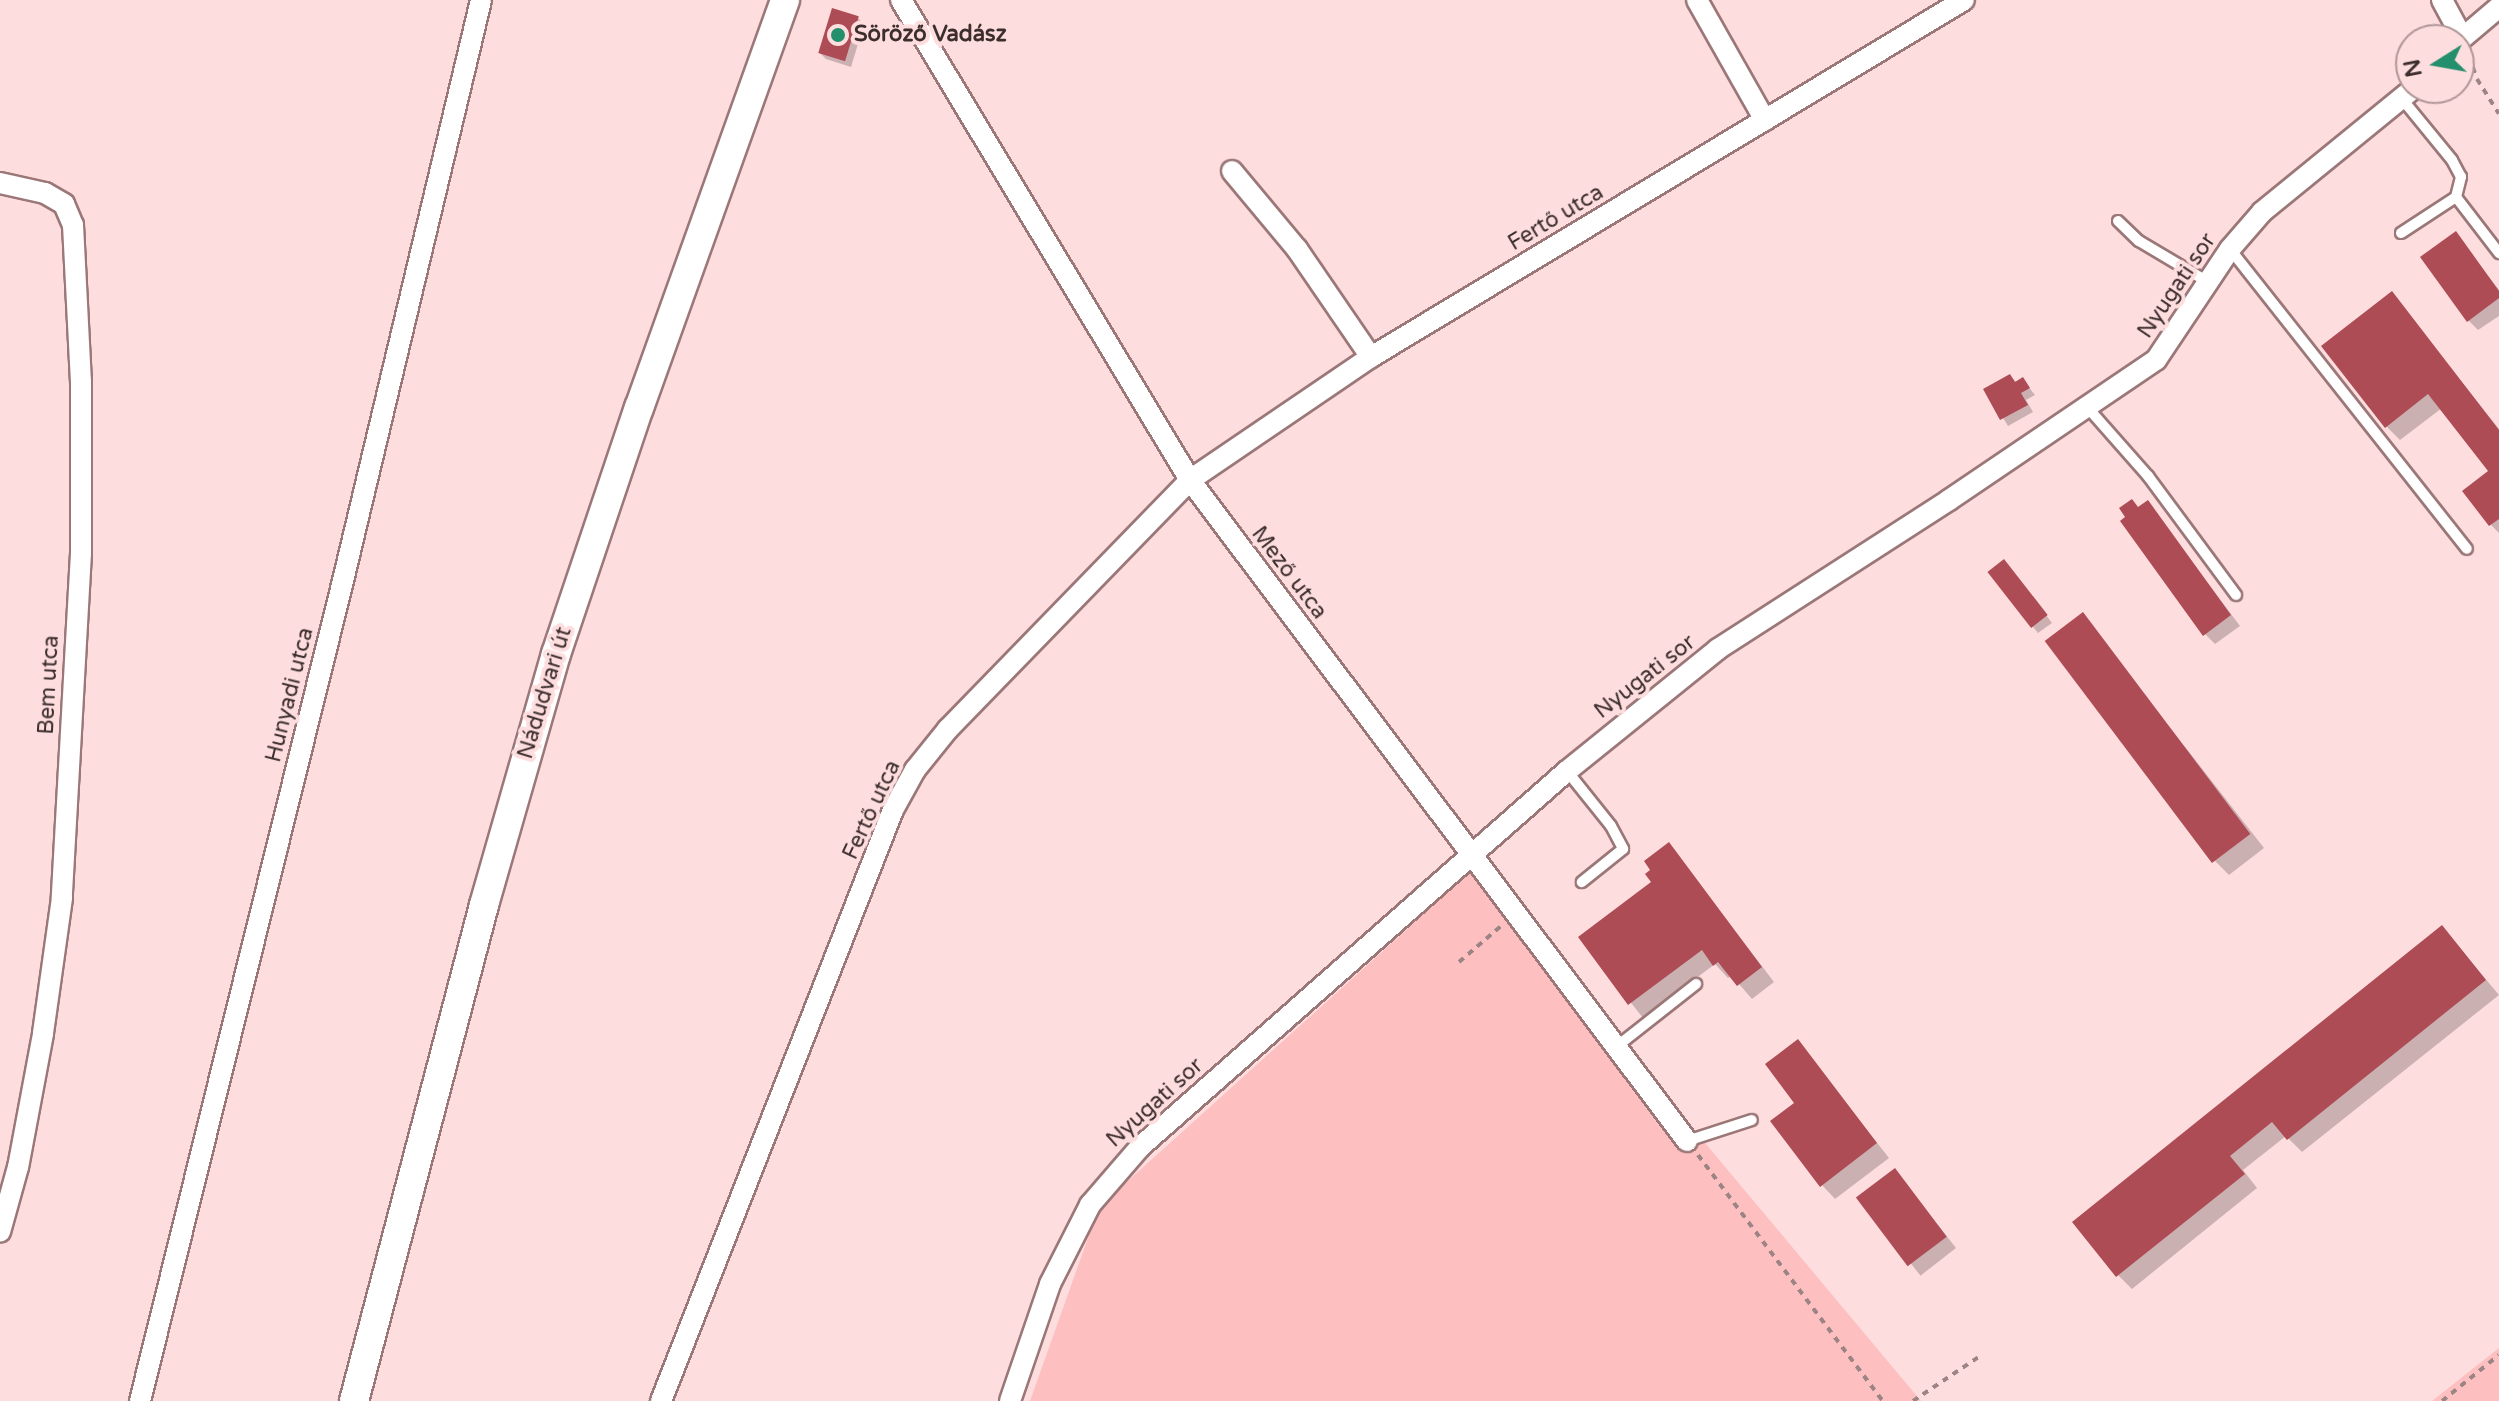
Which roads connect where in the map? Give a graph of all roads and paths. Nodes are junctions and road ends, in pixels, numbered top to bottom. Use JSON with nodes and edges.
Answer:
{"nodes":[{"id":1,"x":481,"y":0,"type":"edge"},
{"id":2,"x":785,"y":0,"type":"edge"},
{"id":3,"x":901,"y":0,"type":"edge"},
{"id":4,"x":1697,"y":0,"type":"edge"},
{"id":5,"x":1964,"y":0,"type":"edge"},
{"id":6,"x":2442,"y":0,"type":"edge"},
{"id":7,"x":2499,"y":7,"type":"edge"},
{"id":8,"x":2454,"y":24,"type":"edge"},
{"id":9,"x":2475,"y":27,"type":"edge"},
{"id":10,"x":2475,"y":74,"type":"edge"},
{"id":11,"x":2396,"y":104,"type":"edge"},
{"id":12,"x":2415,"y":104,"type":"edge"},
{"id":13,"x":2499,"y":114,"type":"edge"},
{"id":14,"x":1765,"y":120,"type":"junction"},
{"id":15,"x":1232,"y":171,"type":"dead end"},
{"id":16,"x":0,"y":183,"type":"edge"},
{"id":17,"x":2456,"y":197,"type":"junction"},
{"id":18,"x":2118,"y":221,"type":"dead end"},
{"id":19,"x":2401,"y":233,"type":"dead end"},
{"id":20,"x":2230,"y":249,"type":"junction"},
{"id":21,"x":2499,"y":253,"type":"edge"},
{"id":22,"x":2208,"y":282,"type":"junction"},
{"id":23,"x":1371,"y":357,"type":"junction"},
{"id":24,"x":2088,"y":408,"type":"junction"},
{"id":25,"x":1190,"y":480,"type":"junction"},
{"id":26,"x":2467,"y":549,"type":"dead end"},
{"id":27,"x":2236,"y":595,"type":"dead end"},
{"id":28,"x":1567,"y":771,"type":"junction"},
{"id":29,"x":1470,"y":856,"type":"junction"},
{"id":30,"x":1582,"y":882,"type":"dead end"},
{"id":31,"x":1515,"y":914,"type":"junction"},
{"id":32,"x":1459,"y":962,"type":"dead end"},
{"id":33,"x":1696,"y":984,"type":"dead end"},
{"id":34,"x":1616,"y":1047,"type":"junction"},
{"id":35,"x":1752,"y":1120,"type":"dead end"},
{"id":36,"x":1687,"y":1141,"type":"junction"},
{"id":37,"x":0,"y":1232,"type":"edge"},
{"id":38,"x":2499,"y":1355,"type":"edge"},
{"id":39,"x":1980,"y":1356,"type":"dead end"},
{"id":40,"x":140,"y":1401,"type":"edge"},
{"id":41,"x":354,"y":1401,"type":"edge"},
{"id":42,"x":661,"y":1401,"type":"edge"},
{"id":43,"x":1010,"y":1401,"type":"edge"},
{"id":44,"x":1883,"y":1401,"type":"edge"},
{"id":45,"x":1913,"y":1401,"type":"edge"},
{"id":46,"x":2442,"y":1401,"type":"edge"}],
"edges":[{"from":1,"to":40,"type":"street","name":"Hunyadi utca"},
{"from":2,"to":41,"type":"main road","name":"Nádudvari út"},
{"from":3,"to":25,"type":"street","name":"Mező utca"},
{"from":4,"to":14,"type":"street"},
{"from":5,"to":14,"type":"street","name":"Fertő utca"},
{"from":6,"to":8,"type":"street"},
{"from":7,"to":9,"type":"street"},
{"from":10,"to":13,"type":"path"},
{"from":11,"to":20,"type":"street","name":"Nyugati sor"},
{"from":12,"to":17,"type":"lane"},
{"from":14,"to":23,"type":"street","name":"Fertő utca"},
{"from":15,"to":23,"type":"street"},
{"from":16,"to":37,"type":"street","name":"Bem utca"},
{"from":17,"to":19,"type":"lane"},
{"from":17,"to":21,"type":"lane"},
{"from":18,"to":22,"type":"lane"},
{"from":20,"to":22,"type":"street","name":"Nyugati sor"},
{"from":20,"to":26,"type":"lane"},
{"from":22,"to":24,"type":"street","name":"Nyugati sor"},
{"from":23,"to":25,"type":"street","name":"Fertő utca"},
{"from":24,"to":27,"type":"lane"},
{"from":24,"to":28,"type":"street","name":"Nyugati sor"},
{"from":25,"to":29,"type":"street","name":"Mező utca"},
{"from":25,"to":42,"type":"street","name":"Fertő utca"},
{"from":28,"to":29,"type":"street","name":"Nyugati sor"},
{"from":28,"to":30,"type":"lane"},
{"from":29,"to":31,"type":"street","name":"Mező utca"},
{"from":29,"to":43,"type":"street","name":"Nyugati sor"},
{"from":31,"to":32,"type":"path"},
{"from":31,"to":34,"type":"street","name":"Mező utca"},
{"from":33,"to":34,"type":"lane"},
{"from":34,"to":36,"type":"street","name":"Mező utca"},
{"from":35,"to":36,"type":"lane"},
{"from":36,"to":44,"type":"path"},
{"from":38,"to":46,"type":"path"},
{"from":39,"to":45,"type":"path"}]}
